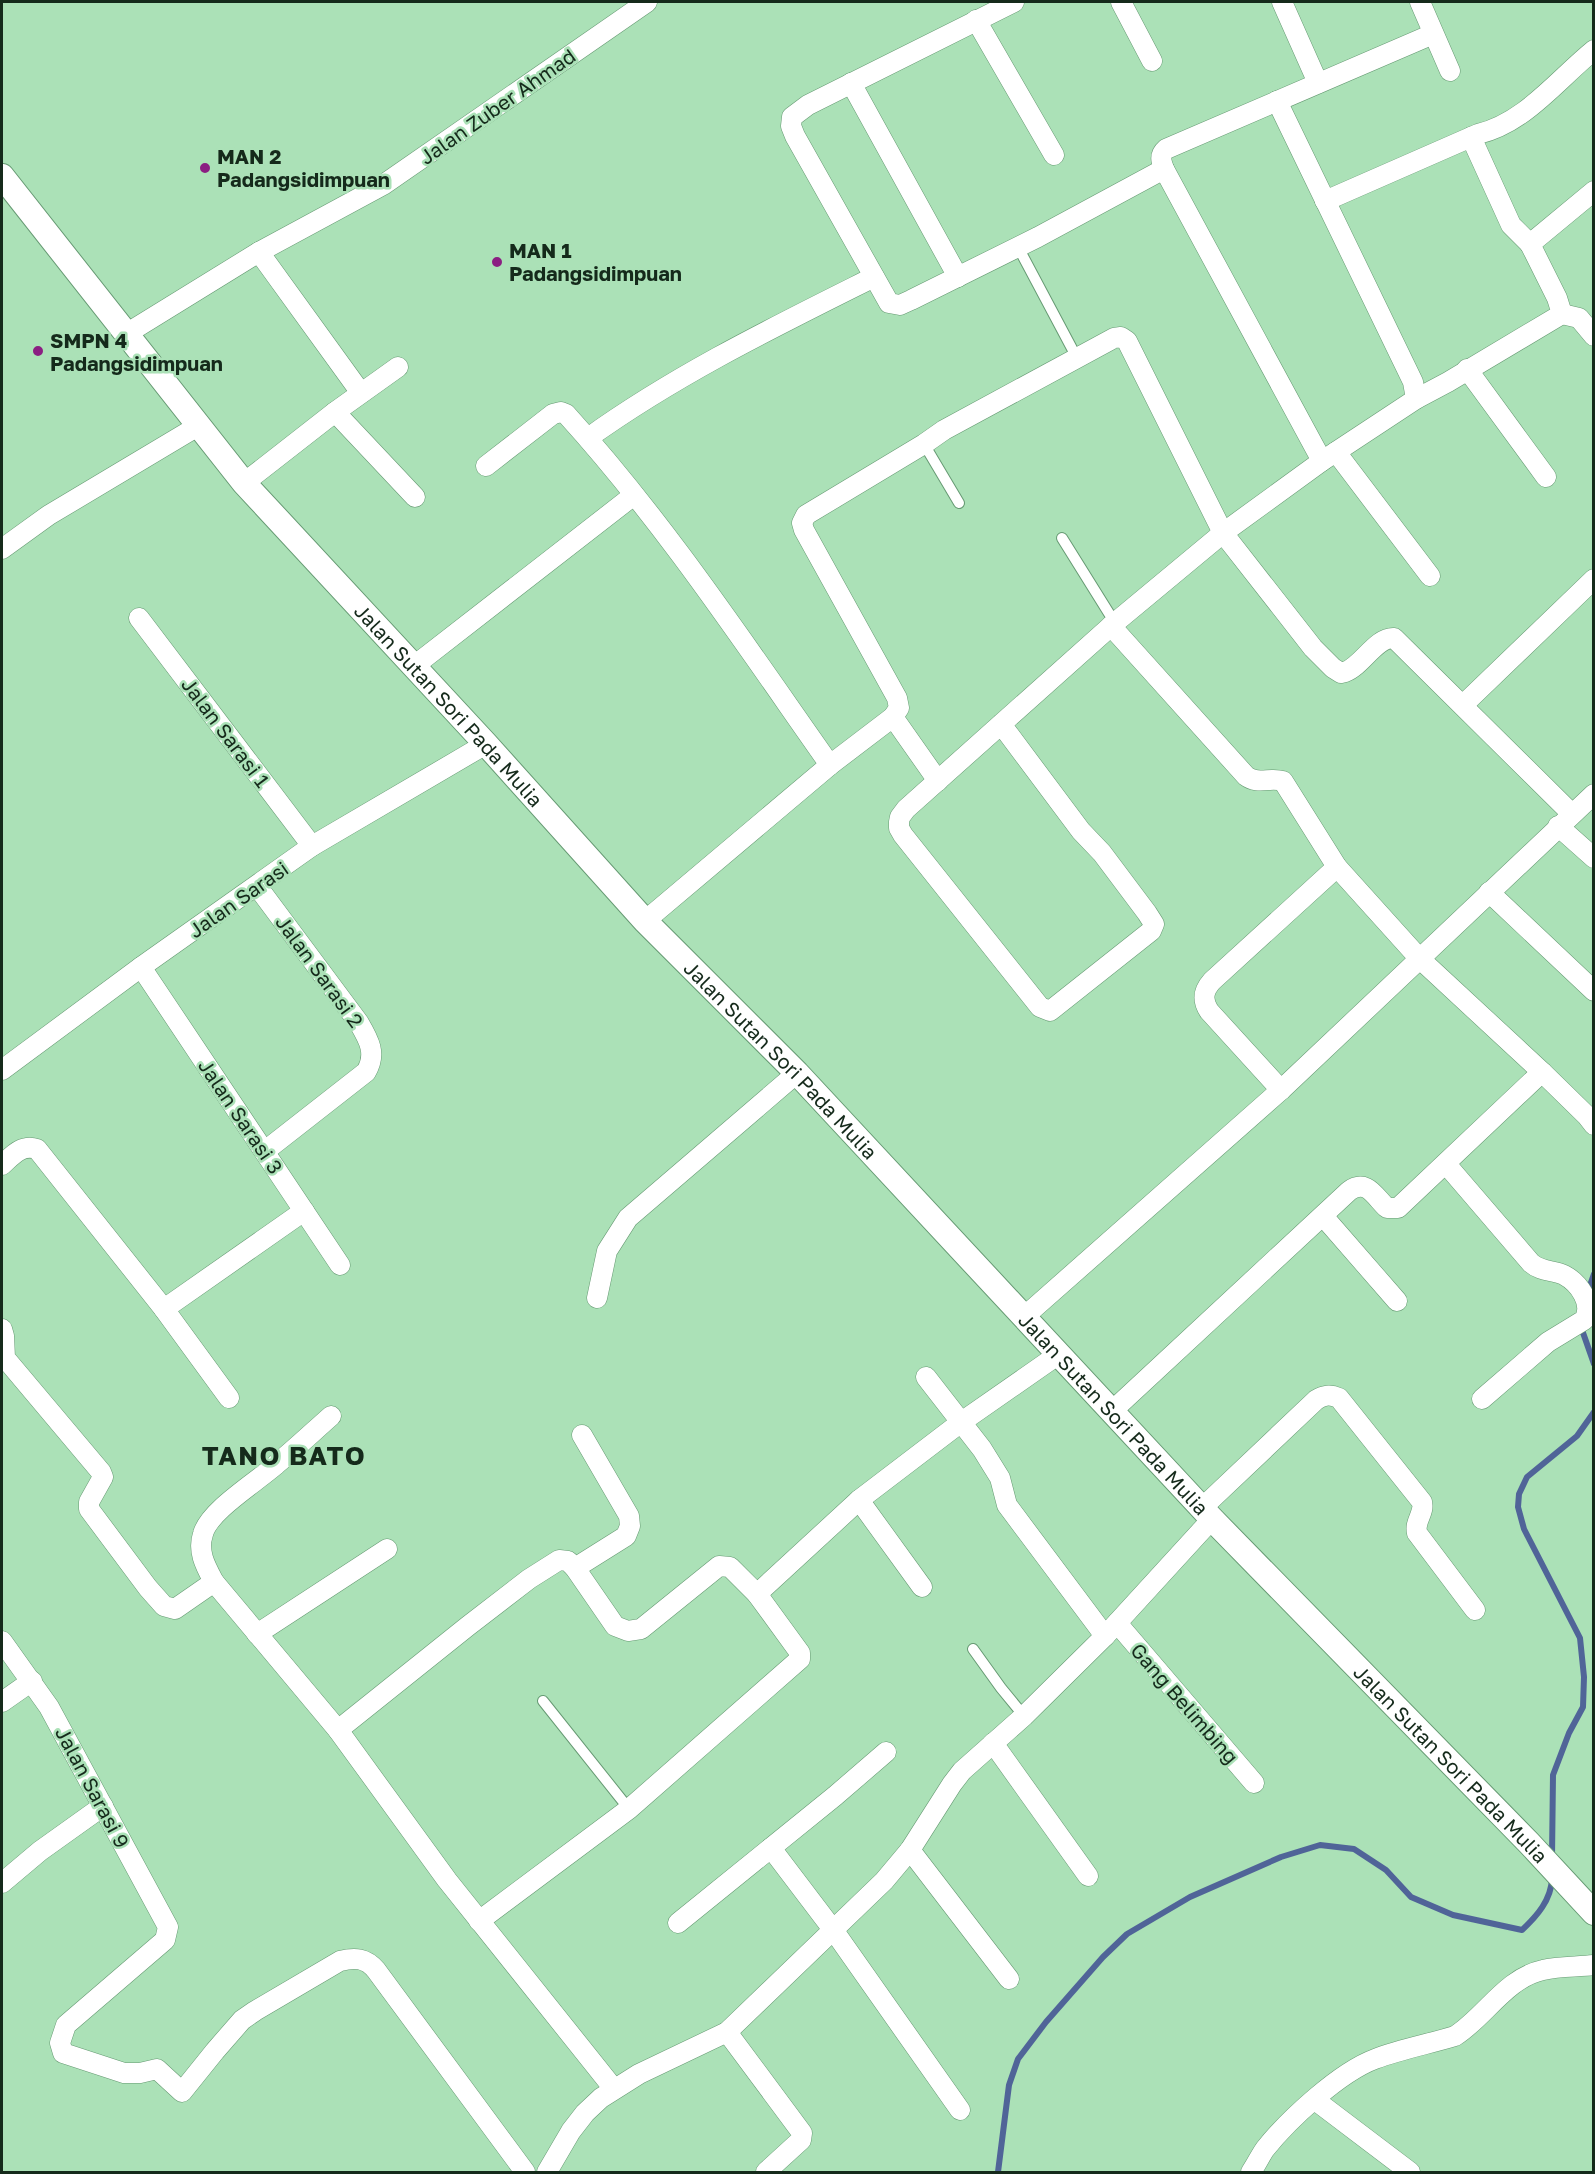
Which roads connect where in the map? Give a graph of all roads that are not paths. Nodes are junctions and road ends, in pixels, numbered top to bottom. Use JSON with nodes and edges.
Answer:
{"nodes":[{"id":1,"x":647,"y":2,"type":"edge"},
{"id":2,"x":1014,"y":2,"type":"edge"},
{"id":3,"x":1121,"y":2,"type":"edge"},
{"id":4,"x":1282,"y":2,"type":"edge"},
{"id":5,"x":1419,"y":2,"type":"edge"},
{"id":6,"x":976,"y":20,"type":"junction"},
{"id":7,"x":1433,"y":34,"type":"junction"},
{"id":8,"x":1593,"y":51,"type":"edge"},
{"id":9,"x":1152,"y":61,"type":"dead end"},
{"id":10,"x":1450,"y":71,"type":"dead end"},
{"id":11,"x":851,"y":83,"type":"junction"},
{"id":12,"x":1318,"y":83,"type":"junction"},
{"id":13,"x":1277,"y":100,"type":"junction"},
{"id":14,"x":1471,"y":137,"type":"junction"},
{"id":15,"x":1054,"y":155,"type":"dead end"},
{"id":16,"x":1164,"y":169,"type":"junction"},
{"id":17,"x":2,"y":176,"type":"edge"},
{"id":18,"x":1593,"y":191,"type":"edge"},
{"id":19,"x":1325,"y":201,"type":"junction"},
{"id":20,"x":1530,"y":244,"type":"junction"},
{"id":21,"x":1018,"y":247,"type":"junction"},
{"id":22,"x":259,"y":252,"type":"junction"},
{"id":23,"x":874,"y":277,"type":"junction"},
{"id":24,"x":958,"y":277,"type":"junction"},
{"id":25,"x":1562,"y":314,"type":"junction"},
{"id":26,"x":126,"y":334,"type":"junction"},
{"id":27,"x":1593,"y":336,"type":"edge"},
{"id":28,"x":1077,"y":358,"type":"junction"},
{"id":29,"x":398,"y":366,"type":"dead end"},
{"id":30,"x":1467,"y":369,"type":"junction"},
{"id":31,"x":361,"y":393,"type":"junction"},
{"id":32,"x":1416,"y":399,"type":"junction"},
{"id":33,"x":335,"y":412,"type":"junction"},
{"id":34,"x":198,"y":426,"type":"junction"},
{"id":35,"x":588,"y":438,"type":"junction"},
{"id":36,"x":924,"y":444,"type":"junction"},
{"id":37,"x":1329,"y":457,"type":"junction"},
{"id":38,"x":486,"y":466,"type":"dead end"},
{"id":39,"x":1545,"y":477,"type":"dead end"},
{"id":40,"x":244,"y":483,"type":"junction"},
{"id":41,"x":634,"y":495,"type":"junction"},
{"id":42,"x":415,"y":497,"type":"dead end"},
{"id":43,"x":959,"y":503,"type":"dead end"},
{"id":44,"x":1223,"y":533,"type":"junction"},
{"id":45,"x":1062,"y":538,"type":"dead end"},
{"id":46,"x":2,"y":549,"type":"edge"},
{"id":47,"x":1430,"y":576,"type":"dead end"},
{"id":48,"x":1593,"y":579,"type":"edge"},
{"id":49,"x":139,"y":618,"type":"dead end"},
{"id":50,"x":1113,"y":625,"type":"junction"},
{"id":51,"x":414,"y":666,"type":"junction"},
{"id":52,"x":1462,"y":705,"type":"junction"},
{"id":53,"x":892,"y":717,"type":"junction"},
{"id":54,"x":1001,"y":724,"type":"junction"},
{"id":55,"x":486,"y":744,"type":"junction"},
{"id":56,"x":830,"y":765,"type":"junction"},
{"id":57,"x":938,"y":781,"type":"junction"},
{"id":58,"x":1593,"y":794,"type":"edge"},
{"id":59,"x":1565,"y":819,"type":"junction"},
{"id":60,"x":312,"y":846,"type":"junction"},
{"id":61,"x":1593,"y":858,"type":"edge"},
{"id":62,"x":1337,"y":867,"type":"junction"},
{"id":63,"x":257,"y":886,"type":"junction"},
{"id":64,"x":1489,"y":892,"type":"junction"},
{"id":65,"x":645,"y":921,"type":"junction"},
{"id":66,"x":1419,"y":958,"type":"junction"},
{"id":67,"x":141,"y":967,"type":"junction"},
{"id":68,"x":1593,"y":991,"type":"edge"},
{"id":69,"x":2,"y":1070,"type":"edge"},
{"id":70,"x":1542,"y":1072,"type":"junction"},
{"id":71,"x":796,"y":1073,"type":"junction"},
{"id":72,"x":1281,"y":1090,"type":"junction"},
{"id":73,"x":1593,"y":1125,"type":"edge"},
{"id":74,"x":265,"y":1151,"type":"junction"},
{"id":75,"x":1446,"y":1164,"type":"junction"},
{"id":76,"x":2,"y":1165,"type":"edge"},
{"id":77,"x":304,"y":1211,"type":"junction"},
{"id":78,"x":1323,"y":1216,"type":"junction"},
{"id":79,"x":340,"y":1265,"type":"dead end"},
{"id":80,"x":597,"y":1298,"type":"dead end"},
{"id":81,"x":1397,"y":1301,"type":"dead end"},
{"id":82,"x":164,"y":1309,"type":"junction"},
{"id":83,"x":1025,"y":1316,"type":"junction"},
{"id":84,"x":2,"y":1329,"type":"edge"},
{"id":85,"x":1059,"y":1354,"type":"junction"},
{"id":86,"x":927,"y":1377,"type":"dead end"},
{"id":87,"x":230,"y":1398,"type":"dead end"},
{"id":88,"x":1482,"y":1399,"type":"dead end"},
{"id":89,"x":1111,"y":1412,"type":"junction"},
{"id":90,"x":331,"y":1416,"type":"dead end"},
{"id":91,"x":960,"y":1423,"type":"junction"},
{"id":92,"x":582,"y":1435,"type":"dead end"},
{"id":93,"x":859,"y":1500,"type":"junction"},
{"id":94,"x":1207,"y":1514,"type":"junction"},
{"id":95,"x":387,"y":1549,"type":"dead end"},
{"id":96,"x":575,"y":1568,"type":"junction"},
{"id":97,"x":214,"y":1582,"type":"junction"},
{"id":98,"x":922,"y":1587,"type":"dead end"},
{"id":99,"x":756,"y":1594,"type":"junction"},
{"id":100,"x":1475,"y":1610,"type":"dead end"},
{"id":101,"x":1111,"y":1630,"type":"junction"},
{"id":102,"x":257,"y":1635,"type":"junction"},
{"id":103,"x":2,"y":1641,"type":"edge"},
{"id":104,"x":973,"y":1649,"type":"dead end"},
{"id":105,"x":32,"y":1681,"type":"junction"},
{"id":106,"x":543,"y":1701,"type":"dead end"},
{"id":107,"x":2,"y":1702,"type":"edge"},
{"id":108,"x":1024,"y":1716,"type":"junction"},
{"id":109,"x":338,"y":1730,"type":"junction"},
{"id":110,"x":993,"y":1743,"type":"junction"},
{"id":111,"x":886,"y":1752,"type":"dead end"},
{"id":112,"x":1254,"y":1783,"type":"dead end"},
{"id":113,"x":103,"y":1806,"type":"junction"},
{"id":114,"x":629,"y":1809,"type":"junction"},
{"id":115,"x":771,"y":1848,"type":"junction"},
{"id":116,"x":910,"y":1850,"type":"junction"},
{"id":117,"x":1088,"y":1876,"type":"dead end"},
{"id":118,"x":2,"y":1882,"type":"edge"},
{"id":119,"x":1593,"y":1913,"type":"edge"},
{"id":120,"x":479,"y":1921,"type":"junction"},
{"id":121,"x":678,"y":1923,"type":"dead end"},
{"id":122,"x":834,"y":1930,"type":"junction"},
{"id":123,"x":1593,"y":1965,"type":"edge"},
{"id":124,"x":1009,"y":1979,"type":"dead end"},
{"id":125,"x":727,"y":2032,"type":"junction"},
{"id":126,"x":614,"y":2089,"type":"junction"},
{"id":127,"x":1316,"y":2100,"type":"junction"},
{"id":128,"x":960,"y":2110,"type":"dead end"},
{"id":129,"x":525,"y":2172,"type":"edge"},
{"id":130,"x":547,"y":2172,"type":"edge"},
{"id":131,"x":766,"y":2172,"type":"edge"},
{"id":132,"x":1251,"y":2172,"type":"edge"},
{"id":133,"x":1410,"y":2172,"type":"edge"}],
"edges":[{"from":1,"to":22,"type":"street","name":"Jalan Zuber Ahmad"},
{"from":2,"to":6,"type":"street"},
{"from":3,"to":9,"type":"street"},
{"from":4,"to":12,"type":"street"},
{"from":5,"to":7,"type":"street"},
{"from":6,"to":11,"type":"street"},
{"from":6,"to":15,"type":"street"},
{"from":7,"to":10,"type":"street"},
{"from":7,"to":12,"type":"street"},
{"from":8,"to":14,"type":"street"},
{"from":11,"to":23,"type":"street"},
{"from":11,"to":24,"type":"street"},
{"from":12,"to":13,"type":"street"},
{"from":13,"to":16,"type":"street"},
{"from":13,"to":19,"type":"street"},
{"from":14,"to":19,"type":"street"},
{"from":14,"to":20,"type":"street"},
{"from":16,"to":21,"type":"street"},
{"from":16,"to":37,"type":"street"},
{"from":17,"to":26,"type":"street","name":"Jalan Sutan Sori Pada Mulia"},
{"from":18,"to":20,"type":"street"},
{"from":19,"to":32,"type":"street"},
{"from":20,"to":25,"type":"street"},
{"from":21,"to":24,"type":"street"},
{"from":21,"to":28,"type":"lane"},
{"from":22,"to":26,"type":"street","name":"Jalan Zuber Ahmad"},
{"from":22,"to":31,"type":"street"},
{"from":23,"to":24,"type":"street"},
{"from":23,"to":35,"type":"street"},
{"from":25,"to":27,"type":"street"},
{"from":25,"to":30,"type":"street"},
{"from":26,"to":34,"type":"street","name":"Jalan Sutan Sori Pada Mulia"},
{"from":28,"to":36,"type":"street"},
{"from":28,"to":44,"type":"street"},
{"from":29,"to":31,"type":"street"},
{"from":30,"to":32,"type":"street"},
{"from":30,"to":39,"type":"street"},
{"from":31,"to":33,"type":"street"},
{"from":32,"to":37,"type":"street"},
{"from":33,"to":40,"type":"street"},
{"from":33,"to":42,"type":"street"},
{"from":34,"to":40,"type":"street","name":"Jalan Sutan Sori Pada Mulia"},
{"from":34,"to":46,"type":"street"},
{"from":35,"to":38,"type":"street"},
{"from":35,"to":41,"type":"street"},
{"from":36,"to":43,"type":"lane"},
{"from":36,"to":53,"type":"street"},
{"from":37,"to":44,"type":"street"},
{"from":37,"to":47,"type":"street"},
{"from":40,"to":51,"type":"street","name":"Jalan Sutan Sori Pada Mulia"},
{"from":41,"to":51,"type":"street"},
{"from":41,"to":56,"type":"street"},
{"from":44,"to":50,"type":"street"},
{"from":44,"to":52,"type":"street"},
{"from":45,"to":50,"type":"lane"},
{"from":48,"to":52,"type":"street"},
{"from":49,"to":60,"type":"street","name":"Jalan Sarasi 1"},
{"from":50,"to":54,"type":"street"},
{"from":50,"to":62,"type":"street"},
{"from":51,"to":55,"type":"street","name":"Jalan Sutan Sori Pada Mulia"},
{"from":52,"to":59,"type":"street"},
{"from":53,"to":56,"type":"street"},
{"from":53,"to":57,"type":"street"},
{"from":54,"to":57,"type":"street"},
{"from":54,"to":57,"type":"street"},
{"from":55,"to":60,"type":"street","name":"Jalan Sarasi"},
{"from":55,"to":65,"type":"street","name":"Jalan Sutan Sori Pada Mulia"},
{"from":56,"to":65,"type":"street"},
{"from":58,"to":59,"type":"street"},
{"from":59,"to":61,"type":"street"},
{"from":59,"to":64,"type":"street"},
{"from":60,"to":63,"type":"street","name":"Jalan Sarasi"},
{"from":62,"to":66,"type":"street"},
{"from":62,"to":72,"type":"street"},
{"from":63,"to":67,"type":"street","name":"Jalan Sarasi"},
{"from":63,"to":74,"type":"street","name":"Jalan Sarasi 2"},
{"from":64,"to":66,"type":"street"},
{"from":64,"to":68,"type":"street"},
{"from":65,"to":71,"type":"street","name":"Jalan Sutan Sori Pada Mulia"},
{"from":66,"to":70,"type":"street"},
{"from":66,"to":72,"type":"street"},
{"from":67,"to":69,"type":"street","name":"Jalan Sarasi"},
{"from":67,"to":74,"type":"street","name":"Jalan Sarasi 3"},
{"from":70,"to":73,"type":"street"},
{"from":70,"to":75,"type":"street"},
{"from":71,"to":80,"type":"street"},
{"from":71,"to":83,"type":"street","name":"Jalan Sutan Sori Pada Mulia"},
{"from":72,"to":83,"type":"street"},
{"from":74,"to":77,"type":"street","name":"Jalan Sarasi 3"},
{"from":75,"to":78,"type":"street"},
{"from":75,"to":88,"type":"street"},
{"from":76,"to":82,"type":"street"},
{"from":77,"to":79,"type":"street","name":"Jalan Sarasi 3"},
{"from":77,"to":82,"type":"street"},
{"from":78,"to":81,"type":"street"},
{"from":78,"to":89,"type":"street"},
{"from":82,"to":87,"type":"street"},
{"from":83,"to":85,"type":"street","name":"Jalan Sutan Sori Pada Mulia"},
{"from":84,"to":97,"type":"street"},
{"from":85,"to":89,"type":"street","name":"Jalan Sutan Sori Pada Mulia"},
{"from":85,"to":91,"type":"street"},
{"from":86,"to":91,"type":"street","name":"Gang Belimbing"},
{"from":89,"to":94,"type":"street","name":"Jalan Sutan Sori Pada Mulia"},
{"from":90,"to":97,"type":"street"},
{"from":91,"to":93,"type":"street"},
{"from":91,"to":101,"type":"street","name":"Gang Belimbing"},
{"from":92,"to":96,"type":"street"},
{"from":93,"to":98,"type":"street"},
{"from":93,"to":99,"type":"street"},
{"from":94,"to":100,"type":"street"},
{"from":94,"to":101,"type":"street"},
{"from":94,"to":119,"type":"street","name":"Jalan Sutan Sori Pada Mulia"},
{"from":95,"to":102,"type":"street"},
{"from":96,"to":99,"type":"street"},
{"from":96,"to":109,"type":"street"},
{"from":97,"to":102,"type":"street"},
{"from":99,"to":114,"type":"street"},
{"from":101,"to":108,"type":"street"},
{"from":101,"to":112,"type":"street","name":"Gang Belimbing"},
{"from":102,"to":109,"type":"street"},
{"from":103,"to":105,"type":"street","name":"Jalan Sarasi 9"},
{"from":104,"to":108,"type":"lane"},
{"from":105,"to":107,"type":"street"},
{"from":105,"to":113,"type":"street","name":"Jalan Sarasi 9"},
{"from":106,"to":114,"type":"lane"},
{"from":108,"to":110,"type":"street"},
{"from":109,"to":120,"type":"street"},
{"from":110,"to":116,"type":"street"},
{"from":110,"to":117,"type":"street"},
{"from":111,"to":115,"type":"street"},
{"from":113,"to":118,"type":"street"},
{"from":113,"to":129,"type":"street","name":"Jalan Sarasi 9"},
{"from":114,"to":120,"type":"street"},
{"from":115,"to":121,"type":"street"},
{"from":115,"to":122,"type":"street"},
{"from":116,"to":122,"type":"street"},
{"from":116,"to":124,"type":"street"},
{"from":120,"to":126,"type":"street"},
{"from":122,"to":125,"type":"street"},
{"from":122,"to":128,"type":"street"},
{"from":123,"to":127,"type":"street"},
{"from":125,"to":126,"type":"street"},
{"from":125,"to":131,"type":"street"},
{"from":126,"to":130,"type":"street"},
{"from":127,"to":132,"type":"street"},
{"from":127,"to":133,"type":"street"}]}
